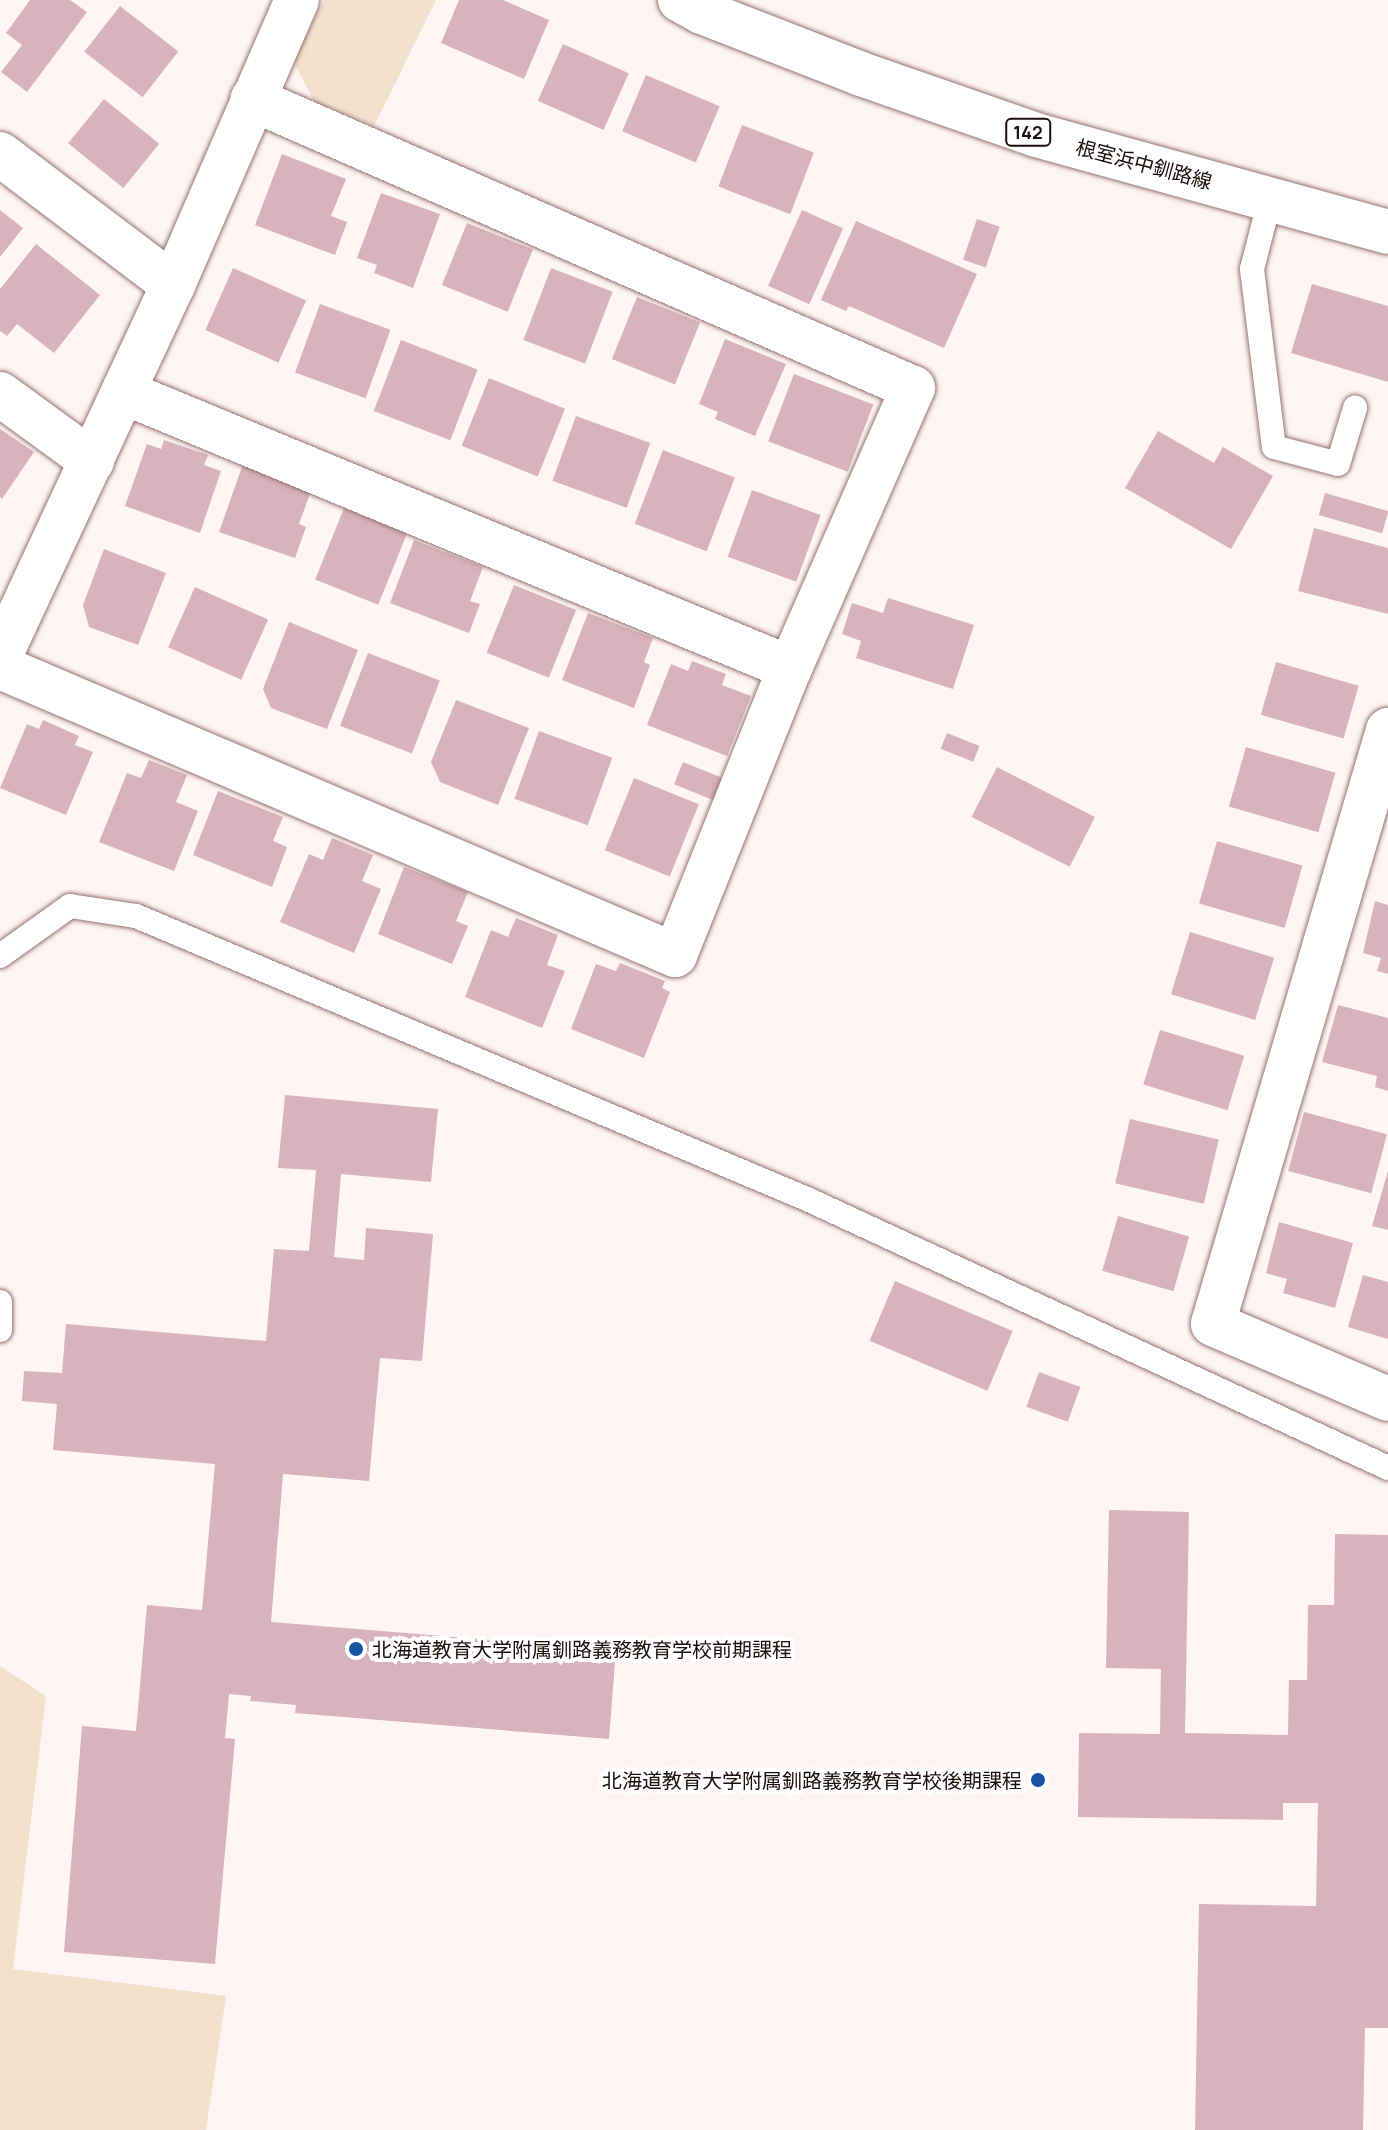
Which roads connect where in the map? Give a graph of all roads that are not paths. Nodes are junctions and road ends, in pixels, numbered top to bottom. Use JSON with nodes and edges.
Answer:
{"nodes":[{"id":1,"x":297,"y":0,"type":"edge"},
{"id":2,"x":696,"y":4,"type":"edge"},
{"id":3,"x":252,"y":99,"type":"junction"},
{"id":4,"x":0,"y":154,"type":"edge"},
{"id":5,"x":1270,"y":199,"type":"junction"},
{"id":6,"x":1388,"y":232,"type":"edge"},
{"id":7,"x":173,"y":285,"type":"junction"},
{"id":8,"x":123,"y":392,"type":"junction"},
{"id":9,"x":0,"y":394,"type":"edge"},
{"id":10,"x":1355,"y":408,"type":"dead end"},
{"id":11,"x":92,"y":461,"type":"junction"},
{"id":12,"x":0,"y":656,"type":"edge"},
{"id":13,"x":0,"y":667,"type":"edge"},
{"id":14,"x":790,"y":668,"type":"junction"},
{"id":15,"x":1388,"y":730,"type":"edge"},
{"id":16,"x":0,"y":956,"type":"edge"},
{"id":17,"x":0,"y":1302,"type":"edge"},
{"id":18,"x":0,"y":1330,"type":"edge"},
{"id":19,"x":1388,"y":1399,"type":"edge"},
{"id":20,"x":1388,"y":1468,"type":"edge"}],
"edges":[{"from":1,"to":3,"type":"street"},
{"from":2,"to":5,"type":"street","name":"根室浜中釧路線","number":"142"},
{"from":3,"to":7,"type":"street"},
{"from":3,"to":14,"type":"street"},
{"from":4,"to":7,"type":"street"},
{"from":5,"to":6,"type":"street","name":"根室浜中釧路線","number":"142"},
{"from":5,"to":10,"type":"lane"},
{"from":7,"to":8,"type":"street"},
{"from":8,"to":11,"type":"street"},
{"from":8,"to":14,"type":"street"},
{"from":9,"to":11,"type":"street"},
{"from":11,"to":12,"type":"street"},
{"from":13,"to":14,"type":"street"},
{"from":15,"to":19,"type":"street"},
{"from":16,"to":20,"type":"lane"},
{"from":17,"to":18,"type":"lane"}]}
